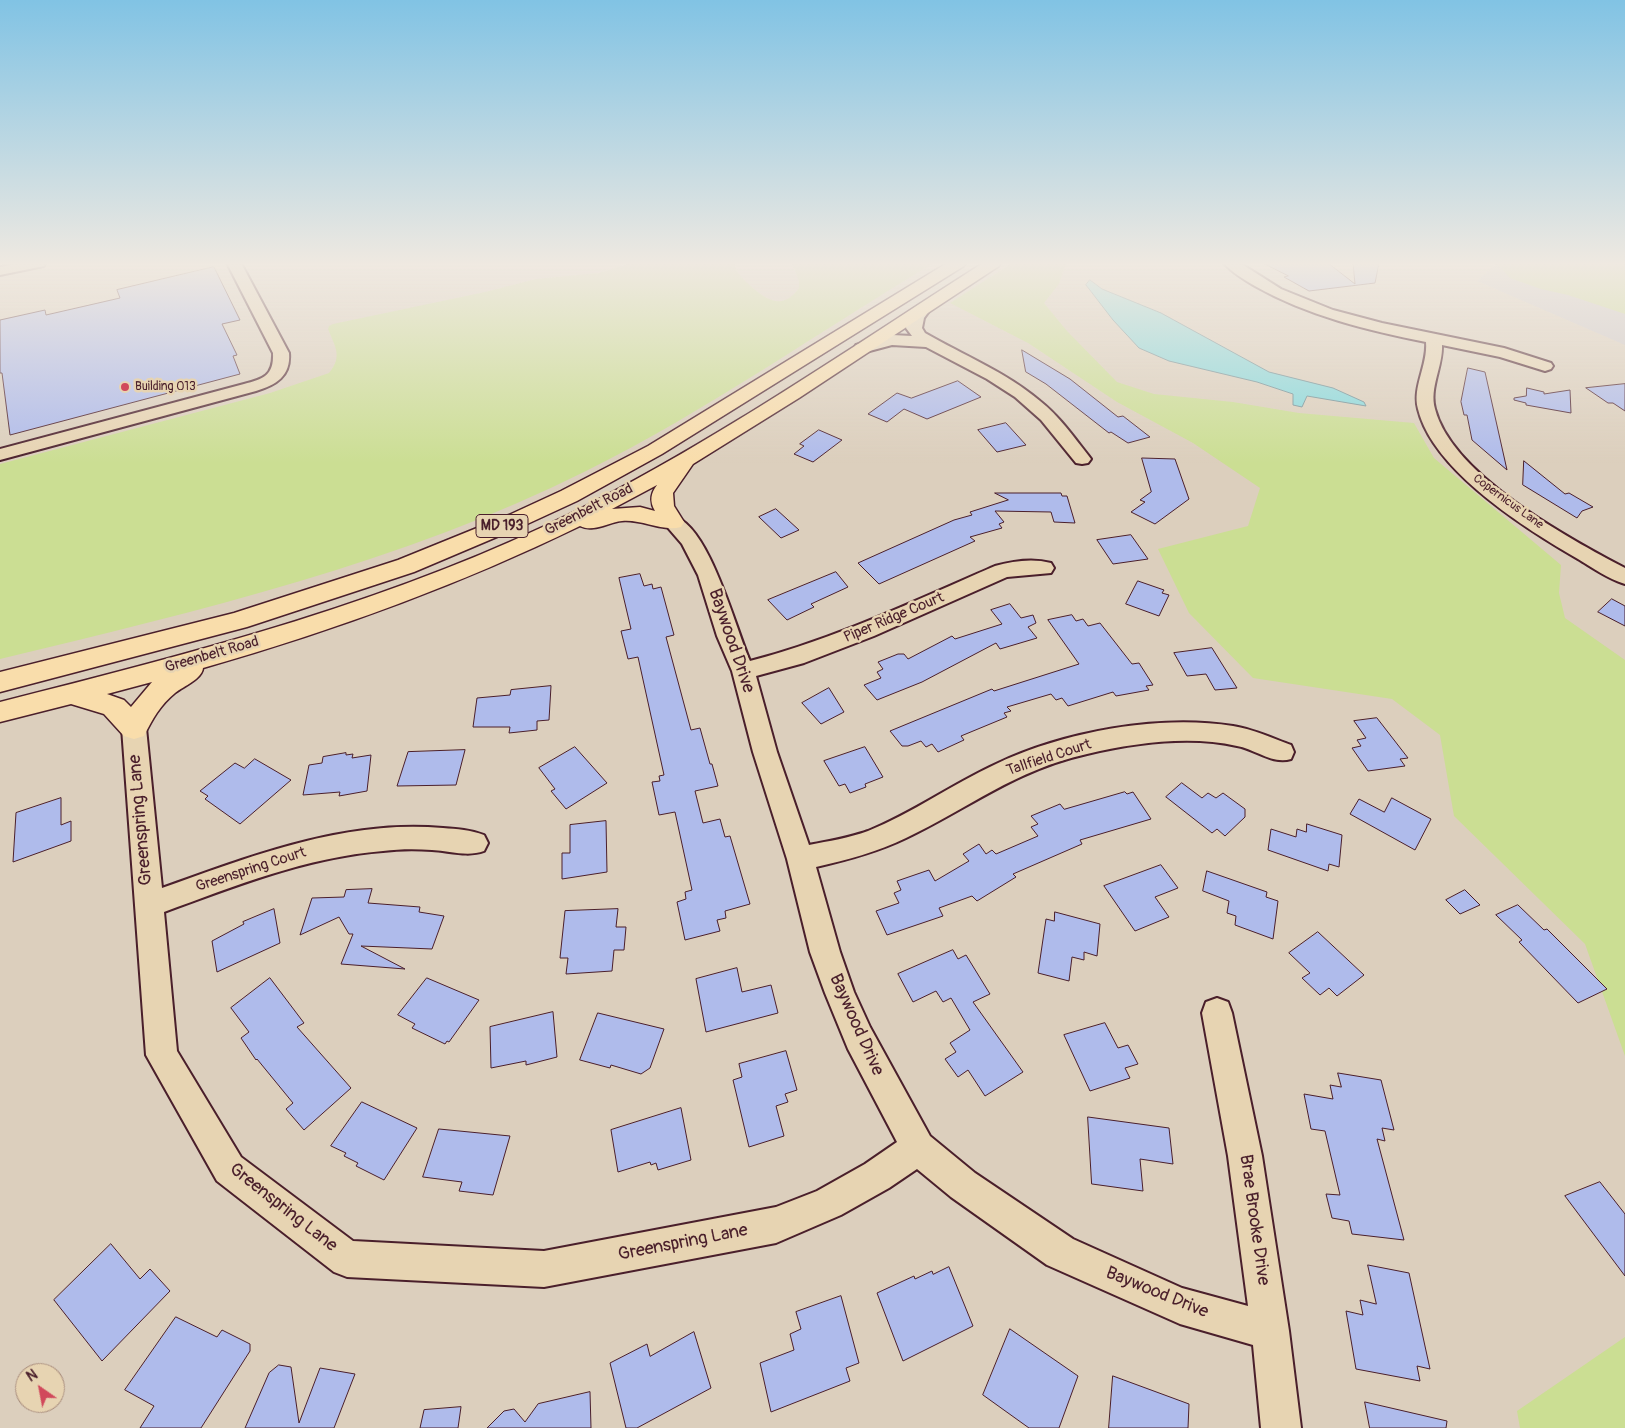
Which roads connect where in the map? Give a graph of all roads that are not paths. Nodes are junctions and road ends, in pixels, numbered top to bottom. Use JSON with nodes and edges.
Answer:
{"nodes":[{"id":1,"x":269,"y":330,"type":"edge"},
{"id":2,"x":849,"y":330,"type":"edge"},
{"id":3,"x":890,"y":330,"type":"edge"},
{"id":4,"x":915,"y":330,"type":"edge"},
{"id":5,"x":1398,"y":330,"type":"edge"},
{"id":6,"x":1434,"y":339,"type":"junction"},
{"id":7,"x":928,"y":342,"type":"junction"},
{"id":8,"x":862,"y":348,"type":"junction"},
{"id":9,"x":816,"y":350,"type":"junction"},
{"id":10,"x":842,"y":360,"type":"junction"},
{"id":11,"x":1545,"y":366,"type":"dead end"},
{"id":12,"x":0,"y":455,"type":"edge"},
{"id":13,"x":687,"y":458,"type":"junction"},
{"id":14,"x":1082,"y":459,"type":"dead end"},
{"id":15,"x":672,"y":522,"type":"junction"},
{"id":16,"x":553,"y":529,"type":"junction"},
{"id":17,"x":1044,"y":568,"type":"dead end"},
{"id":18,"x":1625,"y":577,"type":"edge"},
{"id":19,"x":221,"y":652,"type":"junction"},
{"id":20,"x":743,"y":671,"type":"junction"},
{"id":21,"x":0,"y":682,"type":"edge"},
{"id":22,"x":72,"y":694,"type":"junction"},
{"id":23,"x":0,"y":712,"type":"edge"},
{"id":24,"x":134,"y":728,"type":"junction"},
{"id":25,"x":1282,"y":752,"type":"dead end"},
{"id":26,"x":475,"y":843,"type":"dead end"},
{"id":27,"x":800,"y":859,"type":"junction"},
{"id":28,"x":149,"y":905,"type":"junction"},
{"id":29,"x":1217,"y":1013,"type":"dead end"},
{"id":30,"x":918,"y":1148,"type":"junction"},
{"id":31,"x":1270,"y":1331,"type":"junction"},
{"id":32,"x":1281,"y":1428,"type":"edge"}],
"edges":[{"from":1,"to":12,"type":"street"},
{"from":2,"to":9,"type":"main road","name":"Greenbelt Road","number":"MD 193"},
{"from":3,"to":8,"type":"main road","name":"Greenbelt Road","number":"MD 193"},
{"from":4,"to":7,"type":"street"},
{"from":5,"to":6,"type":"street"},
{"from":6,"to":11,"type":"street"},
{"from":6,"to":18,"type":"street","name":"Copernicus Lane"},
{"from":7,"to":8,"type":"street"},
{"from":7,"to":14,"type":"street"},
{"from":8,"to":10,"type":"main road","name":"Greenbelt Road","number":"MD 193"},
{"from":9,"to":10,"type":"main road"},
{"from":9,"to":21,"type":"main road","name":"Greenbelt Road","number":"MD 193"},
{"from":10,"to":13,"type":"main road","name":"Greenbelt Road","number":"MD 193"},
{"from":13,"to":15,"type":"main road"},
{"from":13,"to":16,"type":"main road","name":"Greenbelt Road","number":"MD 193"},
{"from":15,"to":16,"type":"main road"},
{"from":15,"to":20,"type":"street","name":"Baywood Drive"},
{"from":16,"to":19,"type":"main road","name":"Greenbelt Road","number":"MD 193"},
{"from":17,"to":20,"type":"street","name":"Piper Ridge Court"},
{"from":19,"to":22,"type":"main road","name":"Greenbelt Road","number":"MD 193"},
{"from":19,"to":24,"type":"main road"},
{"from":20,"to":27,"type":"street","name":"Baywood Drive"},
{"from":22,"to":23,"type":"main road","name":"Greenbelt Road","number":"MD 193"},
{"from":22,"to":24,"type":"main road"},
{"from":24,"to":28,"type":"street","name":"Greenspring Lane"},
{"from":25,"to":27,"type":"street","name":"Tallfield Court"},
{"from":26,"to":28,"type":"street","name":"Greenspring Court"},
{"from":27,"to":30,"type":"street","name":"Baywood Drive"},
{"from":28,"to":30,"type":"street","name":"Greenspring Lane"},
{"from":29,"to":31,"type":"street","name":"Brae Brooke Drive"},
{"from":30,"to":31,"type":"street","name":"Baywood Drive"},
{"from":31,"to":32,"type":"street","name":"Brae Brooke Drive"}]}
